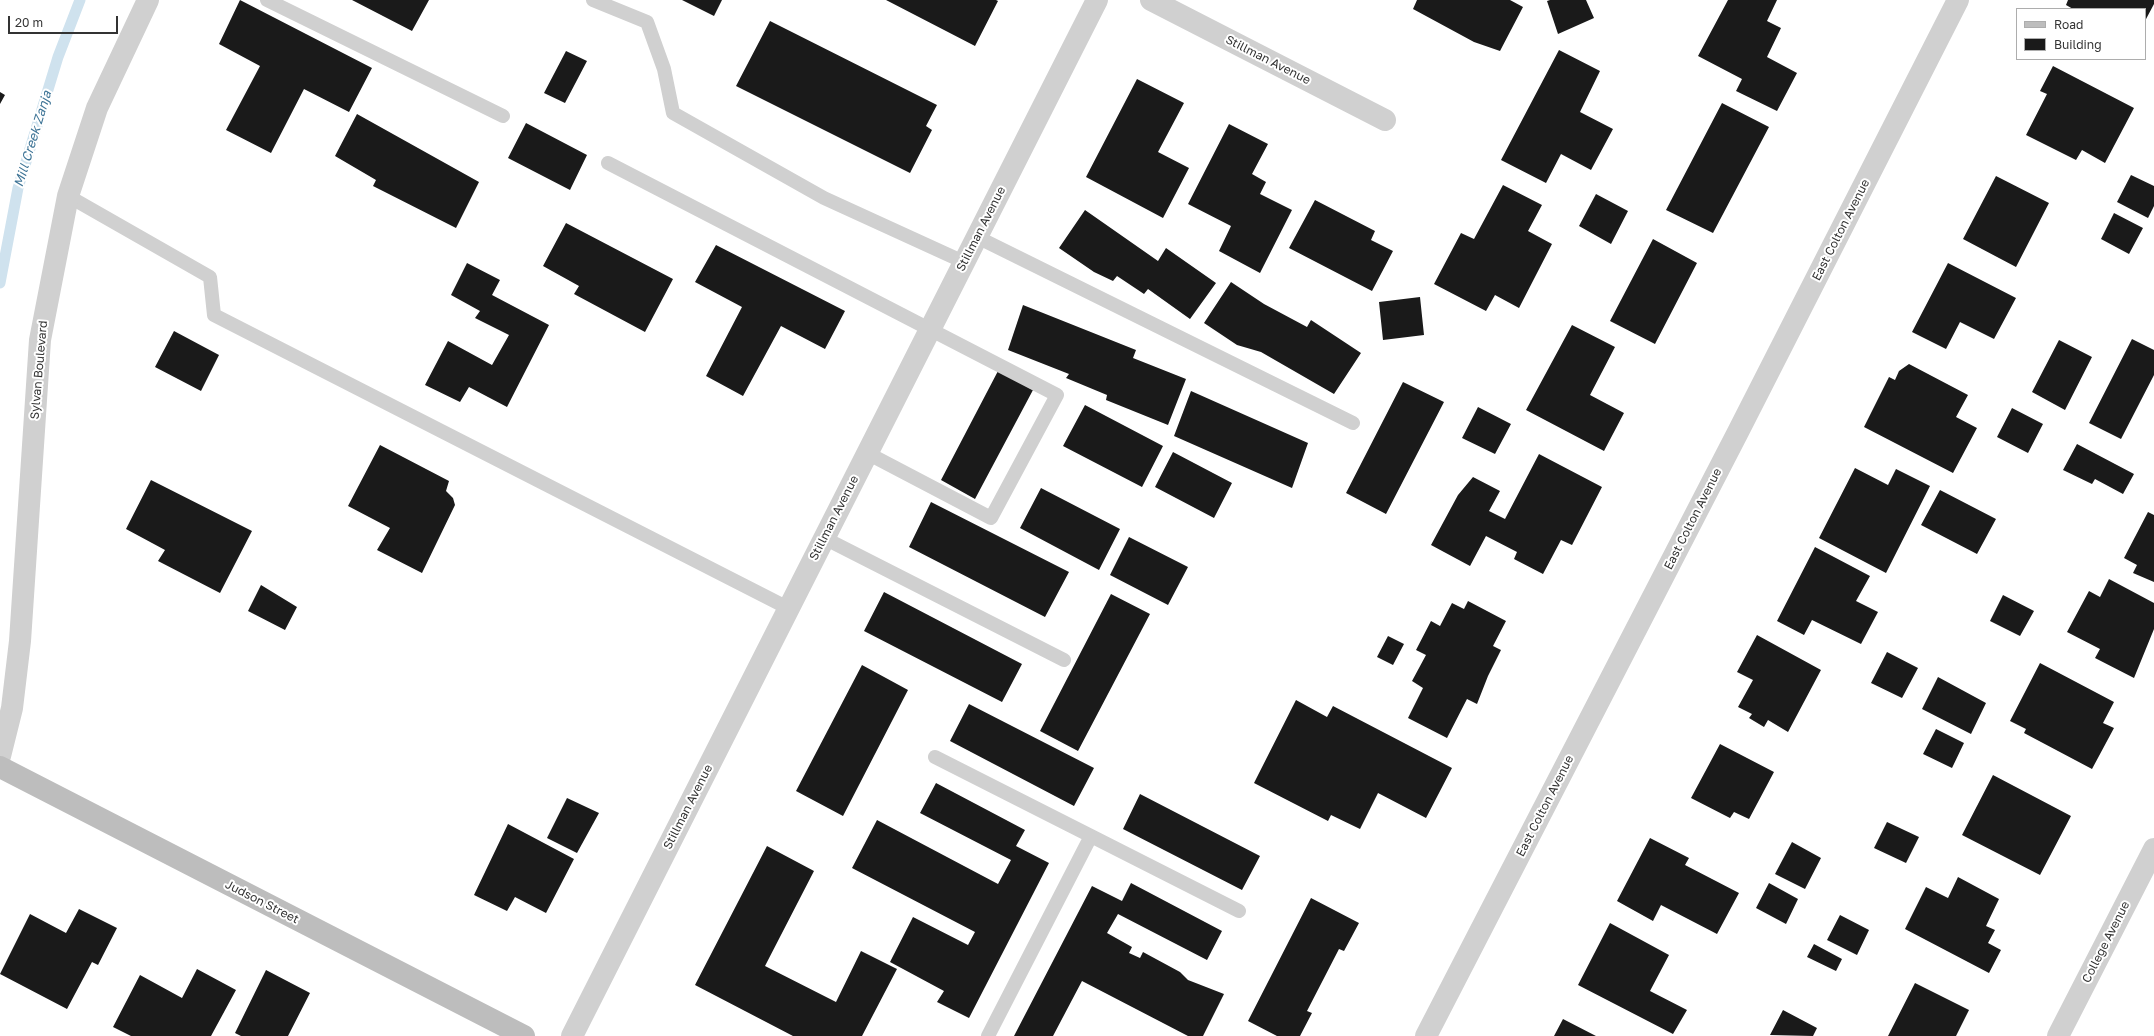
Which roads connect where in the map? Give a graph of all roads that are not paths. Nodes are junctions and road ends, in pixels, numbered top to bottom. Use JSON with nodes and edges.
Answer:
{"nodes":[{"id":1,"x":148,"y":0,"type":"edge"},
{"id":2,"x":267,"y":0,"type":"edge"},
{"id":3,"x":593,"y":0,"type":"edge"},
{"id":4,"x":1097,"y":0,"type":"edge"},
{"id":5,"x":1151,"y":0,"type":"edge"},
{"id":6,"x":1958,"y":0,"type":"edge"},
{"id":7,"x":503,"y":116,"type":"dead end"},
{"id":8,"x":1385,"y":120,"type":"dead end"},
{"id":9,"x":608,"y":163,"type":"dead end"},
{"id":10,"x":68,"y":196,"type":"junction"},
{"id":11,"x":977,"y":237,"type":"junction"},
{"id":12,"x":964,"y":262,"type":"junction"},
{"id":13,"x":931,"y":328,"type":"junction"},
{"id":14,"x":1353,"y":423,"type":"dead end"},
{"id":15,"x":867,"y":453,"type":"junction"},
{"id":16,"x":824,"y":538,"type":"junction"},
{"id":17,"x":788,"y":608,"type":"junction"},
{"id":18,"x":1064,"y":660,"type":"dead end"},
{"id":19,"x":0,"y":756,"type":"edge"},
{"id":20,"x":935,"y":757,"type":"dead end"},
{"id":21,"x":0,"y":767,"type":"edge"},
{"id":22,"x":1091,"y":836,"type":"junction"},
{"id":23,"x":2154,"y":849,"type":"edge"},
{"id":24,"x":1239,"y":911,"type":"dead end"},
{"id":25,"x":524,"y":1036,"type":"edge"},
{"id":26,"x":572,"y":1036,"type":"edge"},
{"id":27,"x":988,"y":1036,"type":"edge"},
{"id":28,"x":1426,"y":1036,"type":"edge"},
{"id":29,"x":2058,"y":1036,"type":"edge"}],
"edges":[{"from":1,"to":10,"type":"street","name":"Sylvan Boulevard"},
{"from":2,"to":7,"type":"lane"},
{"from":3,"to":12,"type":"lane"},
{"from":4,"to":11,"type":"street","name":"Stillman Avenue"},
{"from":5,"to":8,"type":"street","name":"Stillman Avenue"},
{"from":6,"to":28,"type":"street","name":"East Colton Avenue"},
{"from":9,"to":13,"type":"lane"},
{"from":10,"to":17,"type":"lane"},
{"from":10,"to":19,"type":"street","name":"Sylvan Boulevard"},
{"from":11,"to":12,"type":"street","name":"Stillman Avenue"},
{"from":11,"to":14,"type":"lane"},
{"from":12,"to":13,"type":"street","name":"Stillman Avenue"},
{"from":13,"to":15,"type":"street","name":"Stillman Avenue"},
{"from":13,"to":15,"type":"lane"},
{"from":15,"to":16,"type":"street","name":"Stillman Avenue"},
{"from":16,"to":17,"type":"street","name":"Stillman Avenue"},
{"from":16,"to":18,"type":"lane"},
{"from":17,"to":26,"type":"street","name":"Stillman Avenue"},
{"from":20,"to":22,"type":"lane"},
{"from":21,"to":25,"type":"main road","name":"Judson Street"},
{"from":22,"to":24,"type":"lane"},
{"from":22,"to":27,"type":"lane"},
{"from":23,"to":29,"type":"street","name":"College Avenue"}]}
